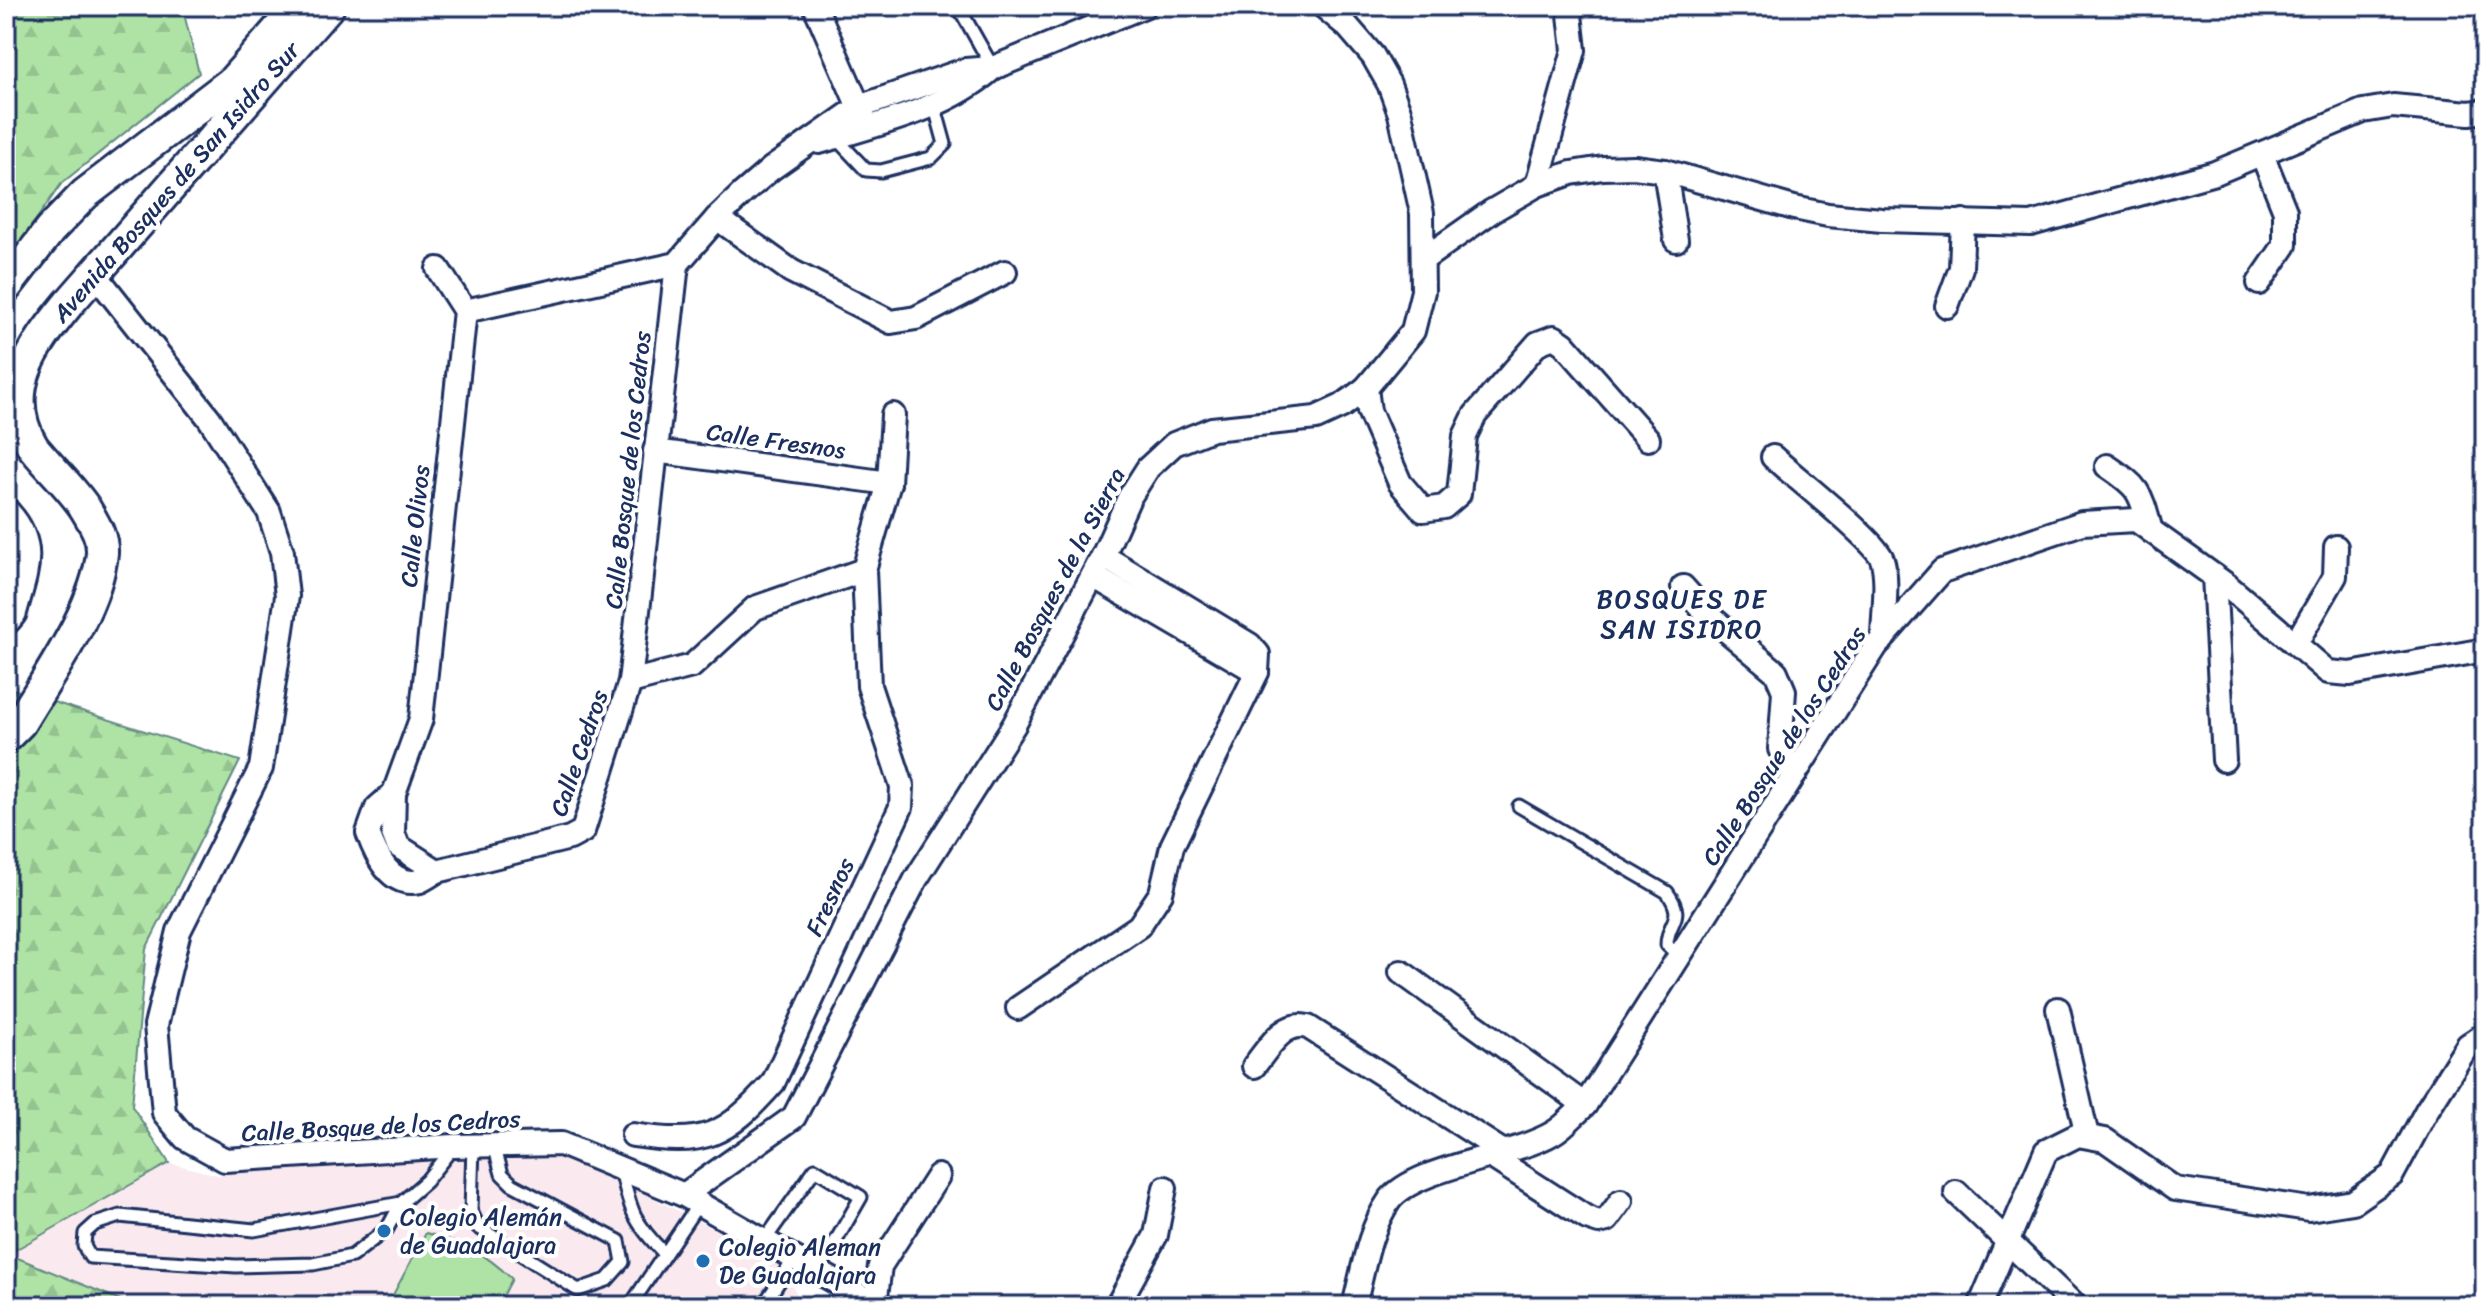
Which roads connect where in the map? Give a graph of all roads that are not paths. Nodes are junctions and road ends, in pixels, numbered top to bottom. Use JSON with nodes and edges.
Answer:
{"nodes":[{"id":1,"x":299,"y":6,"type":"edge"},
{"id":2,"x":329,"y":6,"type":"edge"},
{"id":3,"x":815,"y":6,"type":"edge"},
{"id":4,"x":958,"y":6,"type":"edge"},
{"id":5,"x":1144,"y":6,"type":"edge"},
{"id":6,"x":1323,"y":6,"type":"edge"},
{"id":7,"x":1569,"y":6,"type":"edge"},
{"id":8,"x":1115,"y":12,"type":"edge"},
{"id":9,"x":993,"y":68,"type":"junction"},
{"id":10,"x":934,"y":104,"type":"junction"},
{"id":11,"x":2485,"y":111,"type":"edge"},
{"id":12,"x":864,"y":117,"type":"junction"},
{"id":13,"x":832,"y":132,"type":"junction"},
{"id":14,"x":2262,"y":154,"type":"junction"},
{"id":15,"x":1665,"y":171,"type":"junction"},
{"id":16,"x":1537,"y":185,"type":"junction"},
{"id":17,"x":717,"y":218,"type":"junction"},
{"id":18,"x":1963,"y":221,"type":"junction"},
{"id":19,"x":1676,"y":240,"type":"dead end"},
{"id":20,"x":1425,"y":258,"type":"junction"},
{"id":21,"x":677,"y":264,"type":"junction"},
{"id":22,"x":438,"y":269,"type":"dead end"},
{"id":23,"x":1005,"y":272,"type":"dead end"},
{"id":24,"x":95,"y":274,"type":"junction"},
{"id":25,"x":2259,"y":283,"type":"dead end"},
{"id":26,"x":6,"y":287,"type":"edge"},
{"id":27,"x":1947,"y":306,"type":"dead end"},
{"id":28,"x":465,"y":311,"type":"junction"},
{"id":29,"x":1366,"y":388,"type":"junction"},
{"id":30,"x":893,"y":415,"type":"dead end"},
{"id":31,"x":1648,"y":439,"type":"dead end"},
{"id":32,"x":655,"y":451,"type":"junction"},
{"id":33,"x":1773,"y":457,"type":"dead end"},
{"id":34,"x":2107,"y":466,"type":"dead end"},
{"id":35,"x":889,"y":483,"type":"junction"},
{"id":36,"x":6,"y":515,"type":"edge"},
{"id":37,"x":2151,"y":531,"type":"junction"},
{"id":38,"x":2336,"y":547,"type":"dead end"},
{"id":39,"x":1098,"y":566,"type":"junction"},
{"id":40,"x":864,"y":570,"type":"junction"},
{"id":41,"x":2214,"y":576,"type":"junction"},
{"id":42,"x":1683,"y":587,"type":"dead end"},
{"id":43,"x":6,"y":618,"type":"edge"},
{"id":44,"x":1883,"y":639,"type":"junction"},
{"id":45,"x":2296,"y":643,"type":"junction"},
{"id":46,"x":2485,"y":650,"type":"edge"},
{"id":47,"x":630,"y":682,"type":"junction"},
{"id":48,"x":6,"y":737,"type":"edge"},
{"id":49,"x":2224,"y":760,"type":"dead end"},
{"id":50,"x":1795,"y":774,"type":"junction"},
{"id":51,"x":394,"y":793,"type":"joint"},
{"id":52,"x":1519,"y":806,"type":"dead end"},
{"id":53,"x":1680,"y":957,"type":"junction"},
{"id":54,"x":1401,"y":972,"type":"dead end"},
{"id":55,"x":1018,"y":1008,"type":"dead end"},
{"id":56,"x":2058,"y":1009,"type":"dead end"},
{"id":57,"x":2485,"y":1034,"type":"edge"},
{"id":58,"x":1254,"y":1066,"type":"dead end"},
{"id":59,"x":1585,"y":1105,"type":"junction"},
{"id":60,"x":633,"y":1135,"type":"dead end"},
{"id":61,"x":2087,"y":1136,"type":"junction"},
{"id":62,"x":474,"y":1145,"type":"junction"},
{"id":63,"x":1498,"y":1155,"type":"junction"},
{"id":64,"x":621,"y":1169,"type":"junction"},
{"id":65,"x":938,"y":1176,"type":"dead end"},
{"id":66,"x":1165,"y":1188,"type":"dead end"},
{"id":67,"x":1956,"y":1192,"type":"dead end"},
{"id":68,"x":691,"y":1199,"type":"junction"},
{"id":69,"x":1621,"y":1201,"type":"dead end"},
{"id":70,"x":401,"y":1203,"type":"junction"},
{"id":71,"x":2007,"y":1240,"type":"junction"},
{"id":72,"x":764,"y":1241,"type":"junction"},
{"id":73,"x":664,"y":1253,"type":"junction"},
{"id":74,"x":794,"y":1259,"type":"junction"},
{"id":75,"x":818,"y":1272,"type":"junction"},
{"id":76,"x":633,"y":1304,"type":"edge"},
{"id":77,"x":877,"y":1305,"type":"edge"},
{"id":78,"x":763,"y":1306,"type":"edge"},
{"id":79,"x":1117,"y":1306,"type":"edge"},
{"id":80,"x":1354,"y":1306,"type":"edge"},
{"id":81,"x":1980,"y":1306,"type":"edge"},
{"id":82,"x":2075,"y":1306,"type":"edge"}],
"edges":[{"from":1,"to":26,"type":"main road","name":"Avenida Bosques de San Isidro Sur"},
{"from":2,"to":24,"type":"main road","name":"Avenida Bosques de San Isidro Sur"},
{"from":3,"to":12,"type":"street"},
{"from":4,"to":9,"type":"lane"},
{"from":5,"to":8,"type":"street"},
{"from":6,"to":20,"type":"street","name":"Calle Bosques de la Sierra"},
{"from":7,"to":16,"type":"street"},
{"from":8,"to":9,"type":"street"},
{"from":9,"to":10,"type":"street"},
{"from":9,"to":12,"type":"street"},
{"from":10,"to":12,"type":"street"},
{"from":10,"to":13,"type":"lane"},
{"from":11,"to":14,"type":"street"},
{"from":12,"to":13,"type":"street"},
{"from":13,"to":17,"type":"street"},
{"from":14,"to":18,"type":"street"},
{"from":14,"to":25,"type":"street"},
{"from":15,"to":16,"type":"street"},
{"from":15,"to":18,"type":"street"},
{"from":15,"to":19,"type":"street"},
{"from":16,"to":20,"type":"street"},
{"from":17,"to":21,"type":"street"},
{"from":17,"to":23,"type":"street"},
{"from":18,"to":27,"type":"street"},
{"from":20,"to":29,"type":"street","name":"Calle Bosques de la Sierra"},
{"from":21,"to":28,"type":"street"},
{"from":21,"to":32,"type":"street","name":"Calle Bosque de los Cedros"},
{"from":22,"to":28,"type":"street"},
{"from":24,"to":48,"type":"main road","name":"Avenida Bosques de San Isidro Sur"},
{"from":24,"to":62,"type":"street","name":"Calle Bosque de los Cedros"},
{"from":28,"to":51,"type":"street","name":"Calle Olivos"},
{"from":29,"to":31,"type":"street"},
{"from":29,"to":39,"type":"street","name":"Calle Bosques de la Sierra"},
{"from":30,"to":35,"type":"street","name":"Fresnos"},
{"from":32,"to":35,"type":"street","name":"Calle Fresnos"},
{"from":32,"to":47,"type":"street","name":"Calle Bosque de los Cedros"},
{"from":33,"to":44,"type":"street"},
{"from":34,"to":37,"type":"street"},
{"from":35,"to":40,"type":"street","name":"Fresnos"},
{"from":36,"to":43,"type":"main road"},
{"from":37,"to":41,"type":"street","name":"Calle Bosque de los Cedros"},
{"from":37,"to":44,"type":"street","name":"Calle Bosque de los Cedros"},
{"from":38,"to":45,"type":"street"},
{"from":39,"to":55,"type":"street"},
{"from":39,"to":68,"type":"street","name":"Calle Bosques de la Sierra"},
{"from":40,"to":47,"type":"street"},
{"from":40,"to":60,"type":"street","name":"Fresnos"},
{"from":41,"to":45,"type":"street","name":"Calle Bosque de los Cedros"},
{"from":41,"to":49,"type":"street"},
{"from":42,"to":50,"type":"street"},
{"from":44,"to":50,"type":"street","name":"Calle Bosque de los Cedros"},
{"from":45,"to":46,"type":"street","name":"Calle Bosque de los Cedros"},
{"from":47,"to":51,"type":"street","name":"Calle Cedros"},
{"from":50,"to":53,"type":"street","name":"Calle Bosque de los Cedros"},
{"from":52,"to":53,"type":"lane"},
{"from":53,"to":59,"type":"street","name":"Calle Bosque de los Cedros"},
{"from":54,"to":59,"type":"street"},
{"from":56,"to":61,"type":"street"},
{"from":57,"to":61,"type":"street"},
{"from":58,"to":63,"type":"street"},
{"from":59,"to":63,"type":"street","name":"Calle Bosque de los Cedros"},
{"from":61,"to":71,"type":"street"},
{"from":62,"to":62,"type":"lane"},
{"from":62,"to":64,"type":"street","name":"Calle Bosque de los Cedros"},
{"from":62,"to":70,"type":"lane"},
{"from":63,"to":69,"type":"street"},
{"from":63,"to":80,"type":"street","name":"Calle Bosque de los Cedros"},
{"from":64,"to":68,"type":"street","name":"Calle Bosque de los Cedros"},
{"from":64,"to":73,"type":"lane"},
{"from":65,"to":77,"type":"street"},
{"from":66,"to":79,"type":"street"},
{"from":67,"to":71,"type":"street"},
{"from":68,"to":72,"type":"street","name":"Calle Bosque de los Cedros"},
{"from":68,"to":73,"type":"lane"},
{"from":70,"to":70,"type":"lane"},
{"from":71,"to":81,"type":"street"},
{"from":71,"to":82,"type":"street"},
{"from":72,"to":74,"type":"street","name":"Calle Bosque de los Cedros"},
{"from":72,"to":75,"type":"lane"},
{"from":73,"to":76,"type":"lane"},
{"from":74,"to":75,"type":"street","name":"Calle Bosque de los Cedros"},
{"from":74,"to":78,"type":"lane"},
{"from":75,"to":77,"type":"street","name":"Calle Bosque de los Cedros"}]}
